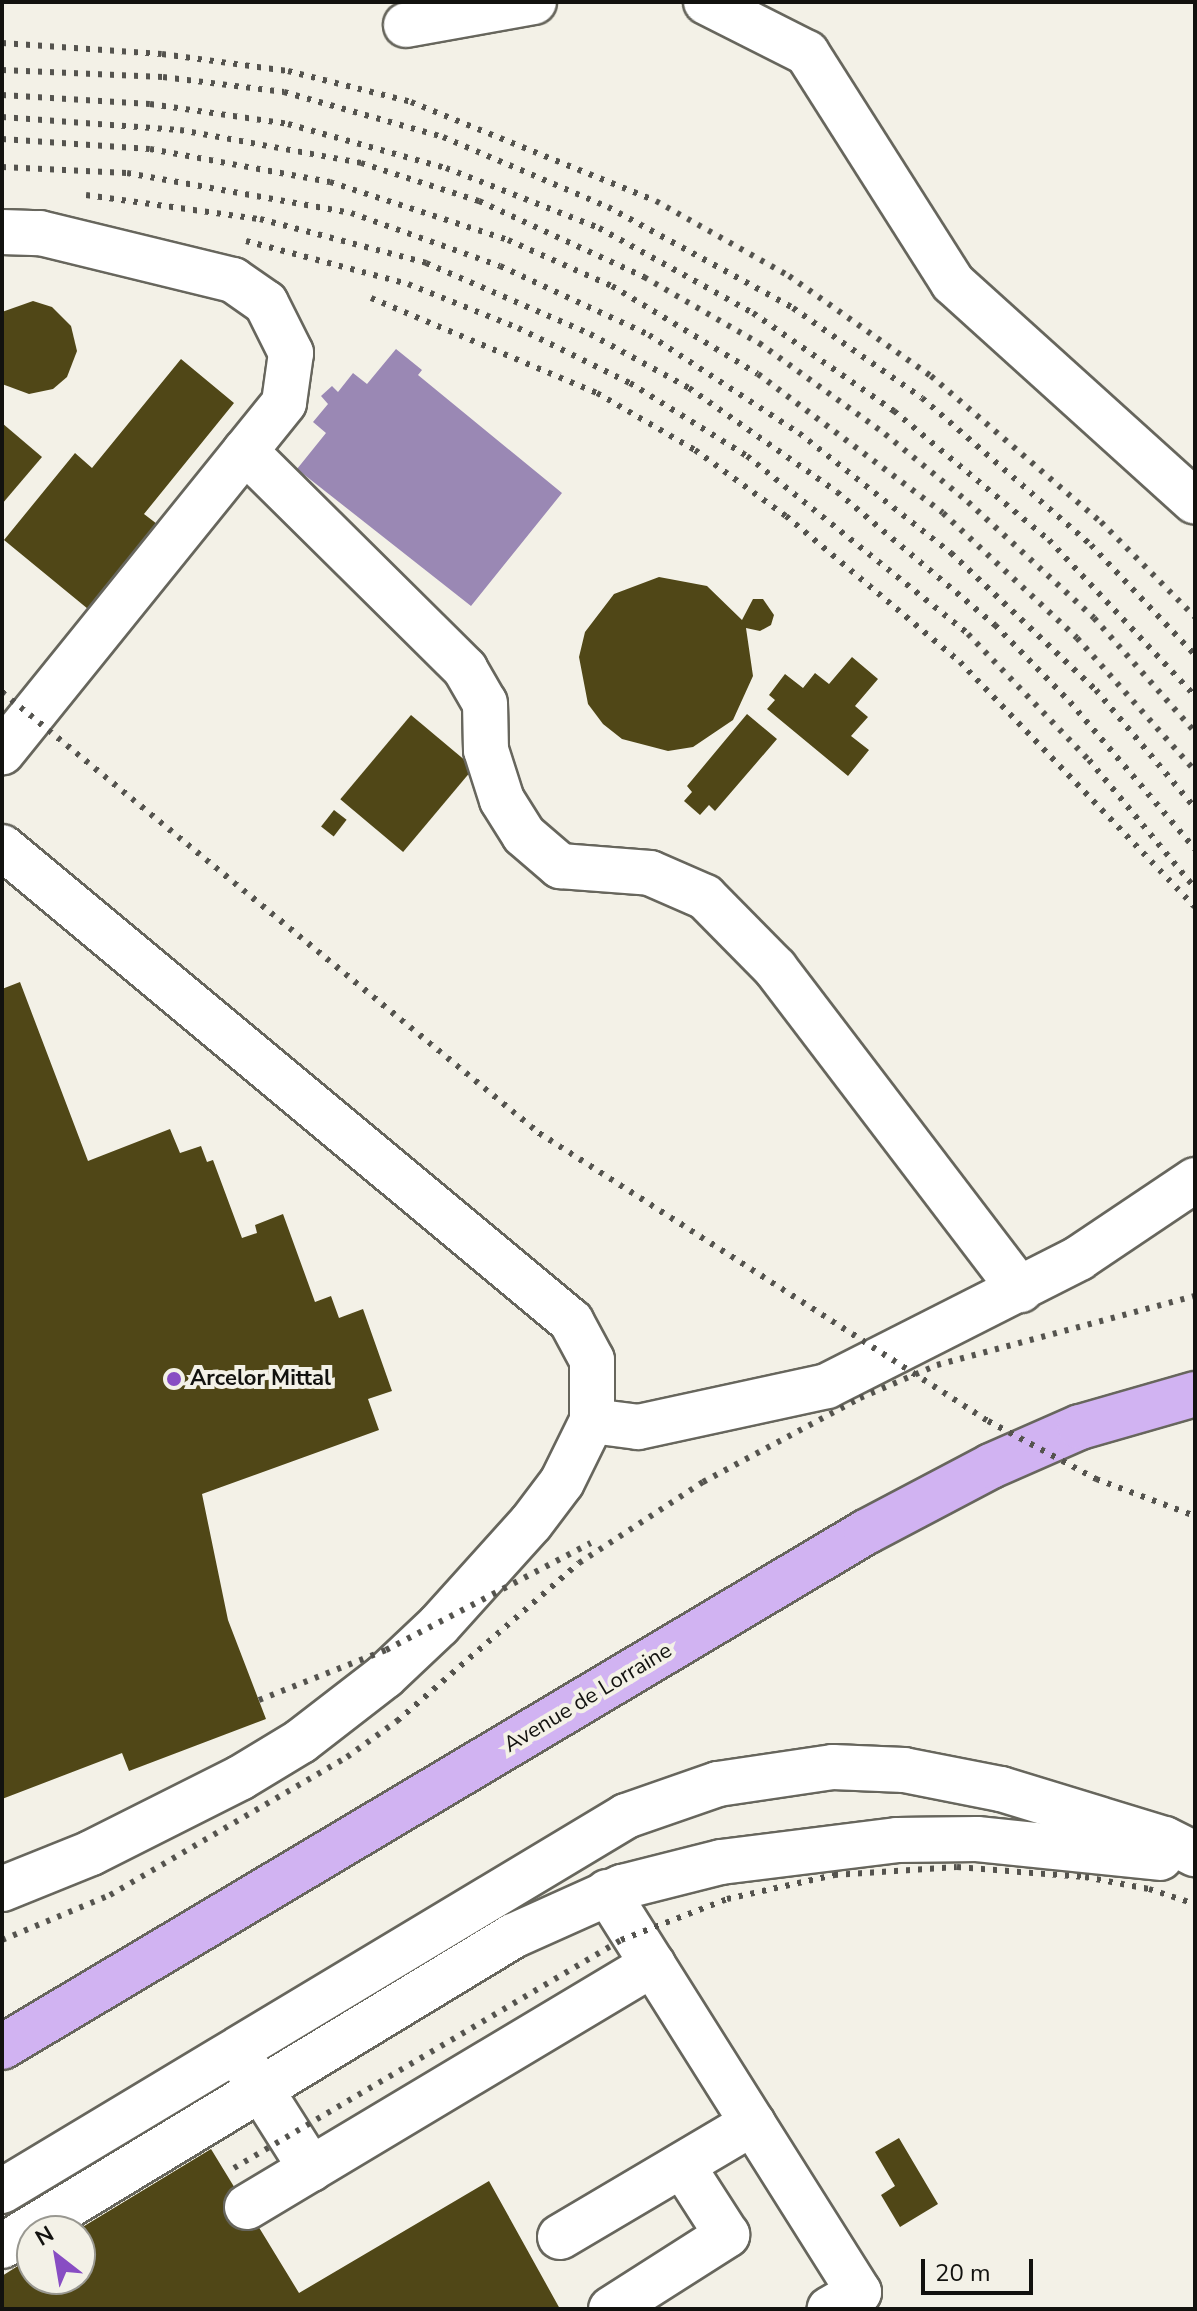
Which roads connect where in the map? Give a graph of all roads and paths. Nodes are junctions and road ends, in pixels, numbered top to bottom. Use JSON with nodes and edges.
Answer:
{"nodes":[{"id":1,"x":534,"y":2,"type":"edge"},
{"id":2,"x":706,"y":2,"type":"edge"},
{"id":3,"x":406,"y":25,"type":"dead end"},
{"id":4,"x":2,"y":232,"type":"edge"},
{"id":5,"x":245,"y":451,"type":"junction"},
{"id":6,"x":1195,"y":502,"type":"edge"},
{"id":7,"x":2,"y":752,"type":"edge"},
{"id":8,"x":2,"y":847,"type":"edge"},
{"id":9,"x":1195,"y":1180,"type":"edge"},
{"id":10,"x":1020,"y":1290,"type":"junction"},
{"id":11,"x":1195,"y":1394,"type":"edge"},
{"id":12,"x":592,"y":1421,"type":"junction"},
{"id":13,"x":1195,"y":1854,"type":"edge"},
{"id":14,"x":1195,"y":1862,"type":"edge"},
{"id":15,"x":2,"y":1889,"type":"edge"},
{"id":16,"x":607,"y":1892,"type":"junction"},
{"id":17,"x":653,"y":1964,"type":"junction"},
{"id":18,"x":2,"y":2047,"type":"edge"},
{"id":19,"x":236,"y":2051,"type":"junction"},
{"id":20,"x":260,"y":2089,"type":"junction"},
{"id":21,"x":753,"y":2123,"type":"junction"},
{"id":22,"x":682,"y":2165,"type":"junction"},
{"id":23,"x":311,"y":2169,"type":"junction"},
{"id":24,"x":2,"y":2191,"type":"edge"},
{"id":25,"x":247,"y":2207,"type":"dead end"},
{"id":26,"x":560,"y":2237,"type":"dead end"},
{"id":27,"x":2,"y":2246,"type":"edge"},
{"id":28,"x":853,"y":2303,"type":"edge"},
{"id":29,"x":611,"y":2309,"type":"edge"}],
"edges":[{"from":1,"to":3,"type":"lane"},
{"from":2,"to":6,"type":"lane"},
{"from":4,"to":5,"type":"lane"},
{"from":5,"to":7,"type":"lane"},
{"from":5,"to":10,"type":"lane"},
{"from":8,"to":12,"type":"lane"},
{"from":9,"to":10,"type":"lane"},
{"from":10,"to":12,"type":"lane"},
{"from":11,"to":18,"type":"main road","name":"Avenue de Lorraine"},
{"from":12,"to":15,"type":"lane"},
{"from":13,"to":19,"type":"lane"},
{"from":14,"to":16,"type":"lane"},
{"from":16,"to":17,"type":"lane"},
{"from":16,"to":20,"type":"lane"},
{"from":17,"to":21,"type":"lane"},
{"from":17,"to":23,"type":"lane"},
{"from":19,"to":20,"type":"lane"},
{"from":19,"to":24,"type":"lane"},
{"from":20,"to":23,"type":"lane"},
{"from":20,"to":27,"type":"lane"},
{"from":21,"to":22,"type":"lane"},
{"from":21,"to":28,"type":"lane"},
{"from":22,"to":26,"type":"lane"},
{"from":22,"to":29,"type":"lane"},
{"from":23,"to":25,"type":"lane"}]}
